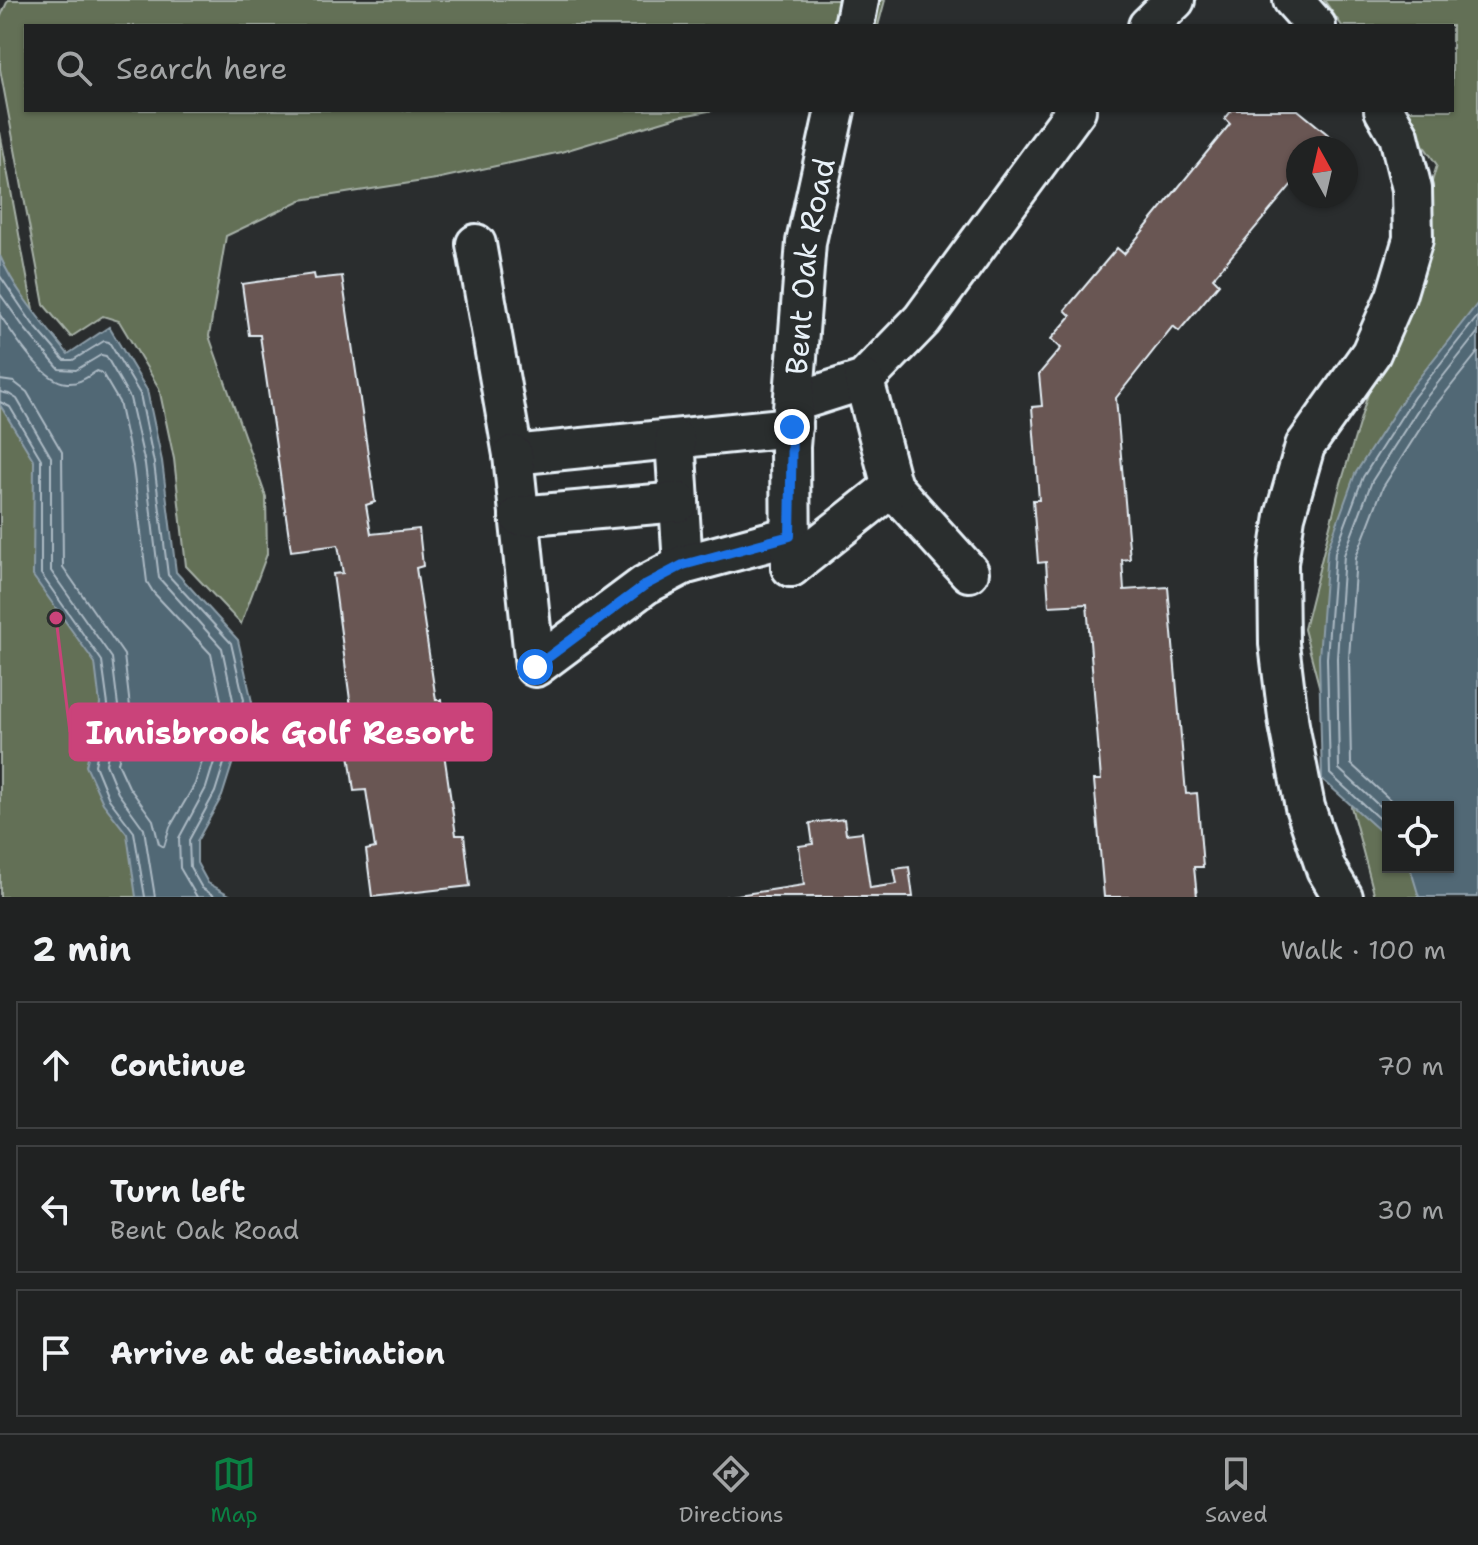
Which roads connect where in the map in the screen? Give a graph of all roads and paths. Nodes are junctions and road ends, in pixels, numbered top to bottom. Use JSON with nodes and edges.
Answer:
{"nodes":[{"id":1,"x":859,"y":0,"type":"edge"},
{"id":2,"x":1175,"y":0,"type":"edge"},
{"id":3,"x":1293,"y":0,"type":"edge"},
{"id":4,"x":854,"y":24,"type":"edge"},
{"id":5,"x":1150,"y":24,"type":"edge"},
{"id":6,"x":1314,"y":24,"type":"edge"},
{"id":7,"x":835,"y":112,"type":"edge"},
{"id":8,"x":1075,"y":112,"type":"edge"},
{"id":9,"x":1385,"y":112,"type":"edge"},
{"id":10,"x":476,"y":244,"type":"dead end"},
{"id":11,"x":864,"y":380,"type":"junction"},
{"id":12,"x":793,"y":415,"type":"junction"},
{"id":13,"x":675,"y":439,"type":"junction"},
{"id":14,"x":513,"y":455,"type":"junction"},
{"id":15,"x":892,"y":487,"type":"junction"},
{"id":16,"x":679,"y":502,"type":"junction"},
{"id":17,"x":519,"y":516,"type":"junction"},
{"id":18,"x":790,"y":551,"type":"junction"},
{"id":19,"x":683,"y":565,"type":"junction"},
{"id":20,"x":969,"y":572,"type":"dead end"},
{"id":21,"x":1343,"y":897,"type":"edge"}],
"edges":[{"from":1,"to":4,"type":"street"},
{"from":2,"to":5,"type":"street"},
{"from":3,"to":6,"type":"street"},
{"from":7,"to":12,"type":"street","name":"Bent Oak Road"},
{"from":8,"to":11,"type":"street"},
{"from":9,"to":21,"type":"street"},
{"from":10,"to":14,"type":"street"},
{"from":11,"to":12,"type":"street"},
{"from":11,"to":15,"type":"street"},
{"from":12,"to":13,"type":"street"},
{"from":12,"to":18,"type":"street","name":"Bent Oak Road"},
{"from":13,"to":14,"type":"street"},
{"from":13,"to":16,"type":"street"},
{"from":14,"to":17,"type":"street"},
{"from":15,"to":18,"type":"street"},
{"from":15,"to":20,"type":"street"},
{"from":16,"to":17,"type":"street"},
{"from":16,"to":19,"type":"street"},
{"from":17,"to":19,"type":"street"},
{"from":18,"to":19,"type":"street"}]}
